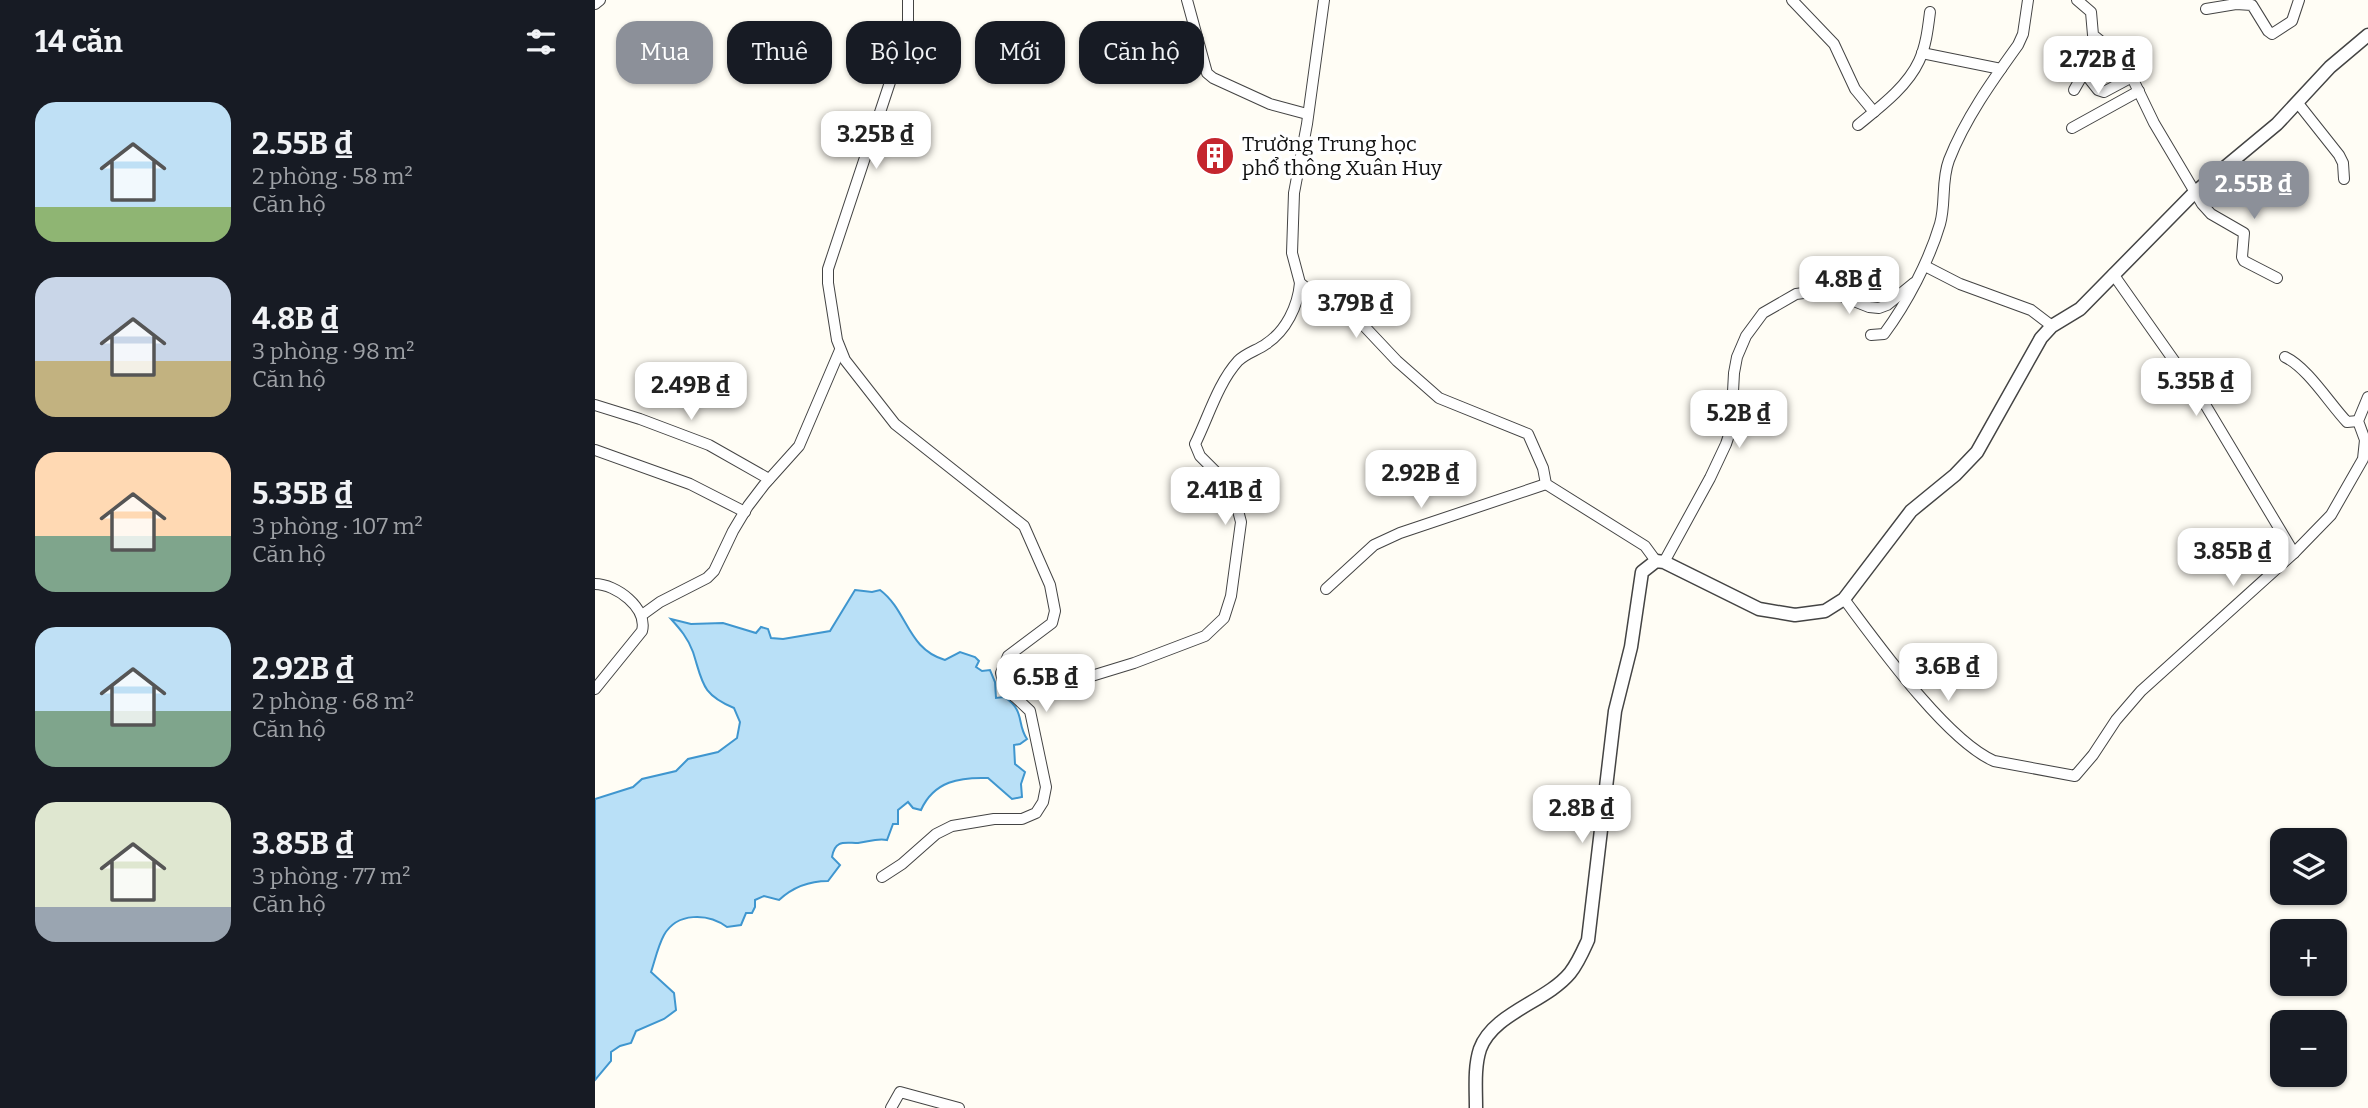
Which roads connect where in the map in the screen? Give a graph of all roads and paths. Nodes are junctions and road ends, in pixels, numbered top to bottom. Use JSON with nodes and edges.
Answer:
{"nodes":[{"id":1,"x":600,"y":0,"type":"edge"},
{"id":2,"x":908,"y":0,"type":"edge"},
{"id":3,"x":1187,"y":0,"type":"edge"},
{"id":4,"x":1324,"y":0,"type":"edge"},
{"id":5,"x":1792,"y":0,"type":"edge"},
{"id":6,"x":2028,"y":0,"type":"edge"},
{"id":7,"x":2077,"y":0,"type":"edge"},
{"id":8,"x":2299,"y":0,"type":"edge"},
{"id":9,"x":595,"y":4,"type":"edge"},
{"id":10,"x":2206,"y":9,"type":"dead end"},
{"id":11,"x":1930,"y":12,"type":"dead end"},
{"id":12,"x":2368,"y":35,"type":"edge"},
{"id":13,"x":1922,"y":53,"type":"junction"},
{"id":14,"x":2001,"y":69,"type":"junction"},
{"id":15,"x":2132,"y":77,"type":"junction"},
{"id":16,"x":2074,"y":90,"type":"dead end"},
{"id":17,"x":2139,"y":91,"type":"junction"},
{"id":18,"x":2297,"y":102,"type":"junction"},
{"id":19,"x":1874,"y":112,"type":"junction"},
{"id":20,"x":1307,"y":114,"type":"junction"},
{"id":21,"x":1858,"y":125,"type":"dead end"},
{"id":22,"x":2071,"y":128,"type":"dead end"},
{"id":23,"x":2344,"y":179,"type":"dead end"},
{"id":24,"x":2194,"y":193,"type":"junction"},
{"id":25,"x":1925,"y":266,"type":"junction"},
{"id":26,"x":2113,"y":274,"type":"junction"},
{"id":27,"x":2277,"y":278,"type":"dead end"},
{"id":28,"x":1300,"y":283,"type":"junction"},
{"id":29,"x":1914,"y":284,"type":"junction"},
{"id":30,"x":2052,"y":326,"type":"junction"},
{"id":31,"x":1871,"y":335,"type":"dead end"},
{"id":32,"x":840,"y":350,"type":"junction"},
{"id":33,"x":2285,"y":357,"type":"dead end"},
{"id":34,"x":2368,"y":397,"type":"edge"},
{"id":35,"x":595,"y":405,"type":"edge"},
{"id":36,"x":2358,"y":421,"type":"junction"},
{"id":37,"x":595,"y":450,"type":"edge"},
{"id":38,"x":769,"y":479,"type":"junction"},
{"id":39,"x":1546,"y":484,"type":"junction"},
{"id":40,"x":745,"y":512,"type":"junction"},
{"id":41,"x":2294,"y":553,"type":"junction"},
{"id":42,"x":1660,"y":562,"type":"junction"},
{"id":43,"x":595,"y":584,"type":"edge"},
{"id":44,"x":1326,"y":589,"type":"dead end"},
{"id":45,"x":1844,"y":599,"type":"junction"},
{"id":46,"x":642,"y":615,"type":"junction"},
{"id":47,"x":595,"y":689,"type":"edge"},
{"id":48,"x":1014,"y":696,"type":"junction"},
{"id":49,"x":882,"y":877,"type":"dead end"},
{"id":50,"x":891,"y":1108,"type":"edge"},
{"id":51,"x":959,"y":1108,"type":"edge"},
{"id":52,"x":1476,"y":1108,"type":"edge"}],
"edges":[{"from":1,"to":9,"type":"street"},
{"from":2,"to":32,"type":"street"},
{"from":3,"to":20,"type":"street"},
{"from":4,"to":20,"type":"street"},
{"from":5,"to":19,"type":"street"},
{"from":6,"to":14,"type":"street"},
{"from":7,"to":15,"type":"street"},
{"from":8,"to":10,"type":"street"},
{"from":11,"to":13,"type":"street"},
{"from":12,"to":18,"type":"street"},
{"from":13,"to":14,"type":"street"},
{"from":13,"to":19,"type":"street"},
{"from":14,"to":25,"type":"street"},
{"from":15,"to":16,"type":"street"},
{"from":15,"to":17,"type":"street"},
{"from":17,"to":22,"type":"street"},
{"from":17,"to":24,"type":"street"},
{"from":18,"to":23,"type":"street"},
{"from":18,"to":24,"type":"street"},
{"from":19,"to":21,"type":"street"},
{"from":20,"to":28,"type":"street"},
{"from":24,"to":26,"type":"street"},
{"from":24,"to":27,"type":"street"},
{"from":25,"to":29,"type":"street"},
{"from":25,"to":30,"type":"street"},
{"from":26,"to":30,"type":"street"},
{"from":26,"to":41,"type":"street"},
{"from":28,"to":39,"type":"street"},
{"from":28,"to":48,"type":"street"},
{"from":29,"to":31,"type":"street"},
{"from":29,"to":42,"type":"street"},
{"from":30,"to":45,"type":"street"},
{"from":32,"to":38,"type":"street"},
{"from":32,"to":48,"type":"street"},
{"from":33,"to":36,"type":"street"},
{"from":34,"to":36,"type":"street"},
{"from":35,"to":38,"type":"street"},
{"from":36,"to":41,"type":"street"},
{"from":37,"to":40,"type":"street"},
{"from":38,"to":40,"type":"street"},
{"from":39,"to":42,"type":"street"},
{"from":39,"to":44,"type":"street"},
{"from":40,"to":46,"type":"street"},
{"from":41,"to":45,"type":"street"},
{"from":42,"to":45,"type":"street"},
{"from":42,"to":52,"type":"street"},
{"from":43,"to":46,"type":"street"},
{"from":46,"to":47,"type":"street"},
{"from":48,"to":49,"type":"street"},
{"from":50,"to":51,"type":"street"}]}
